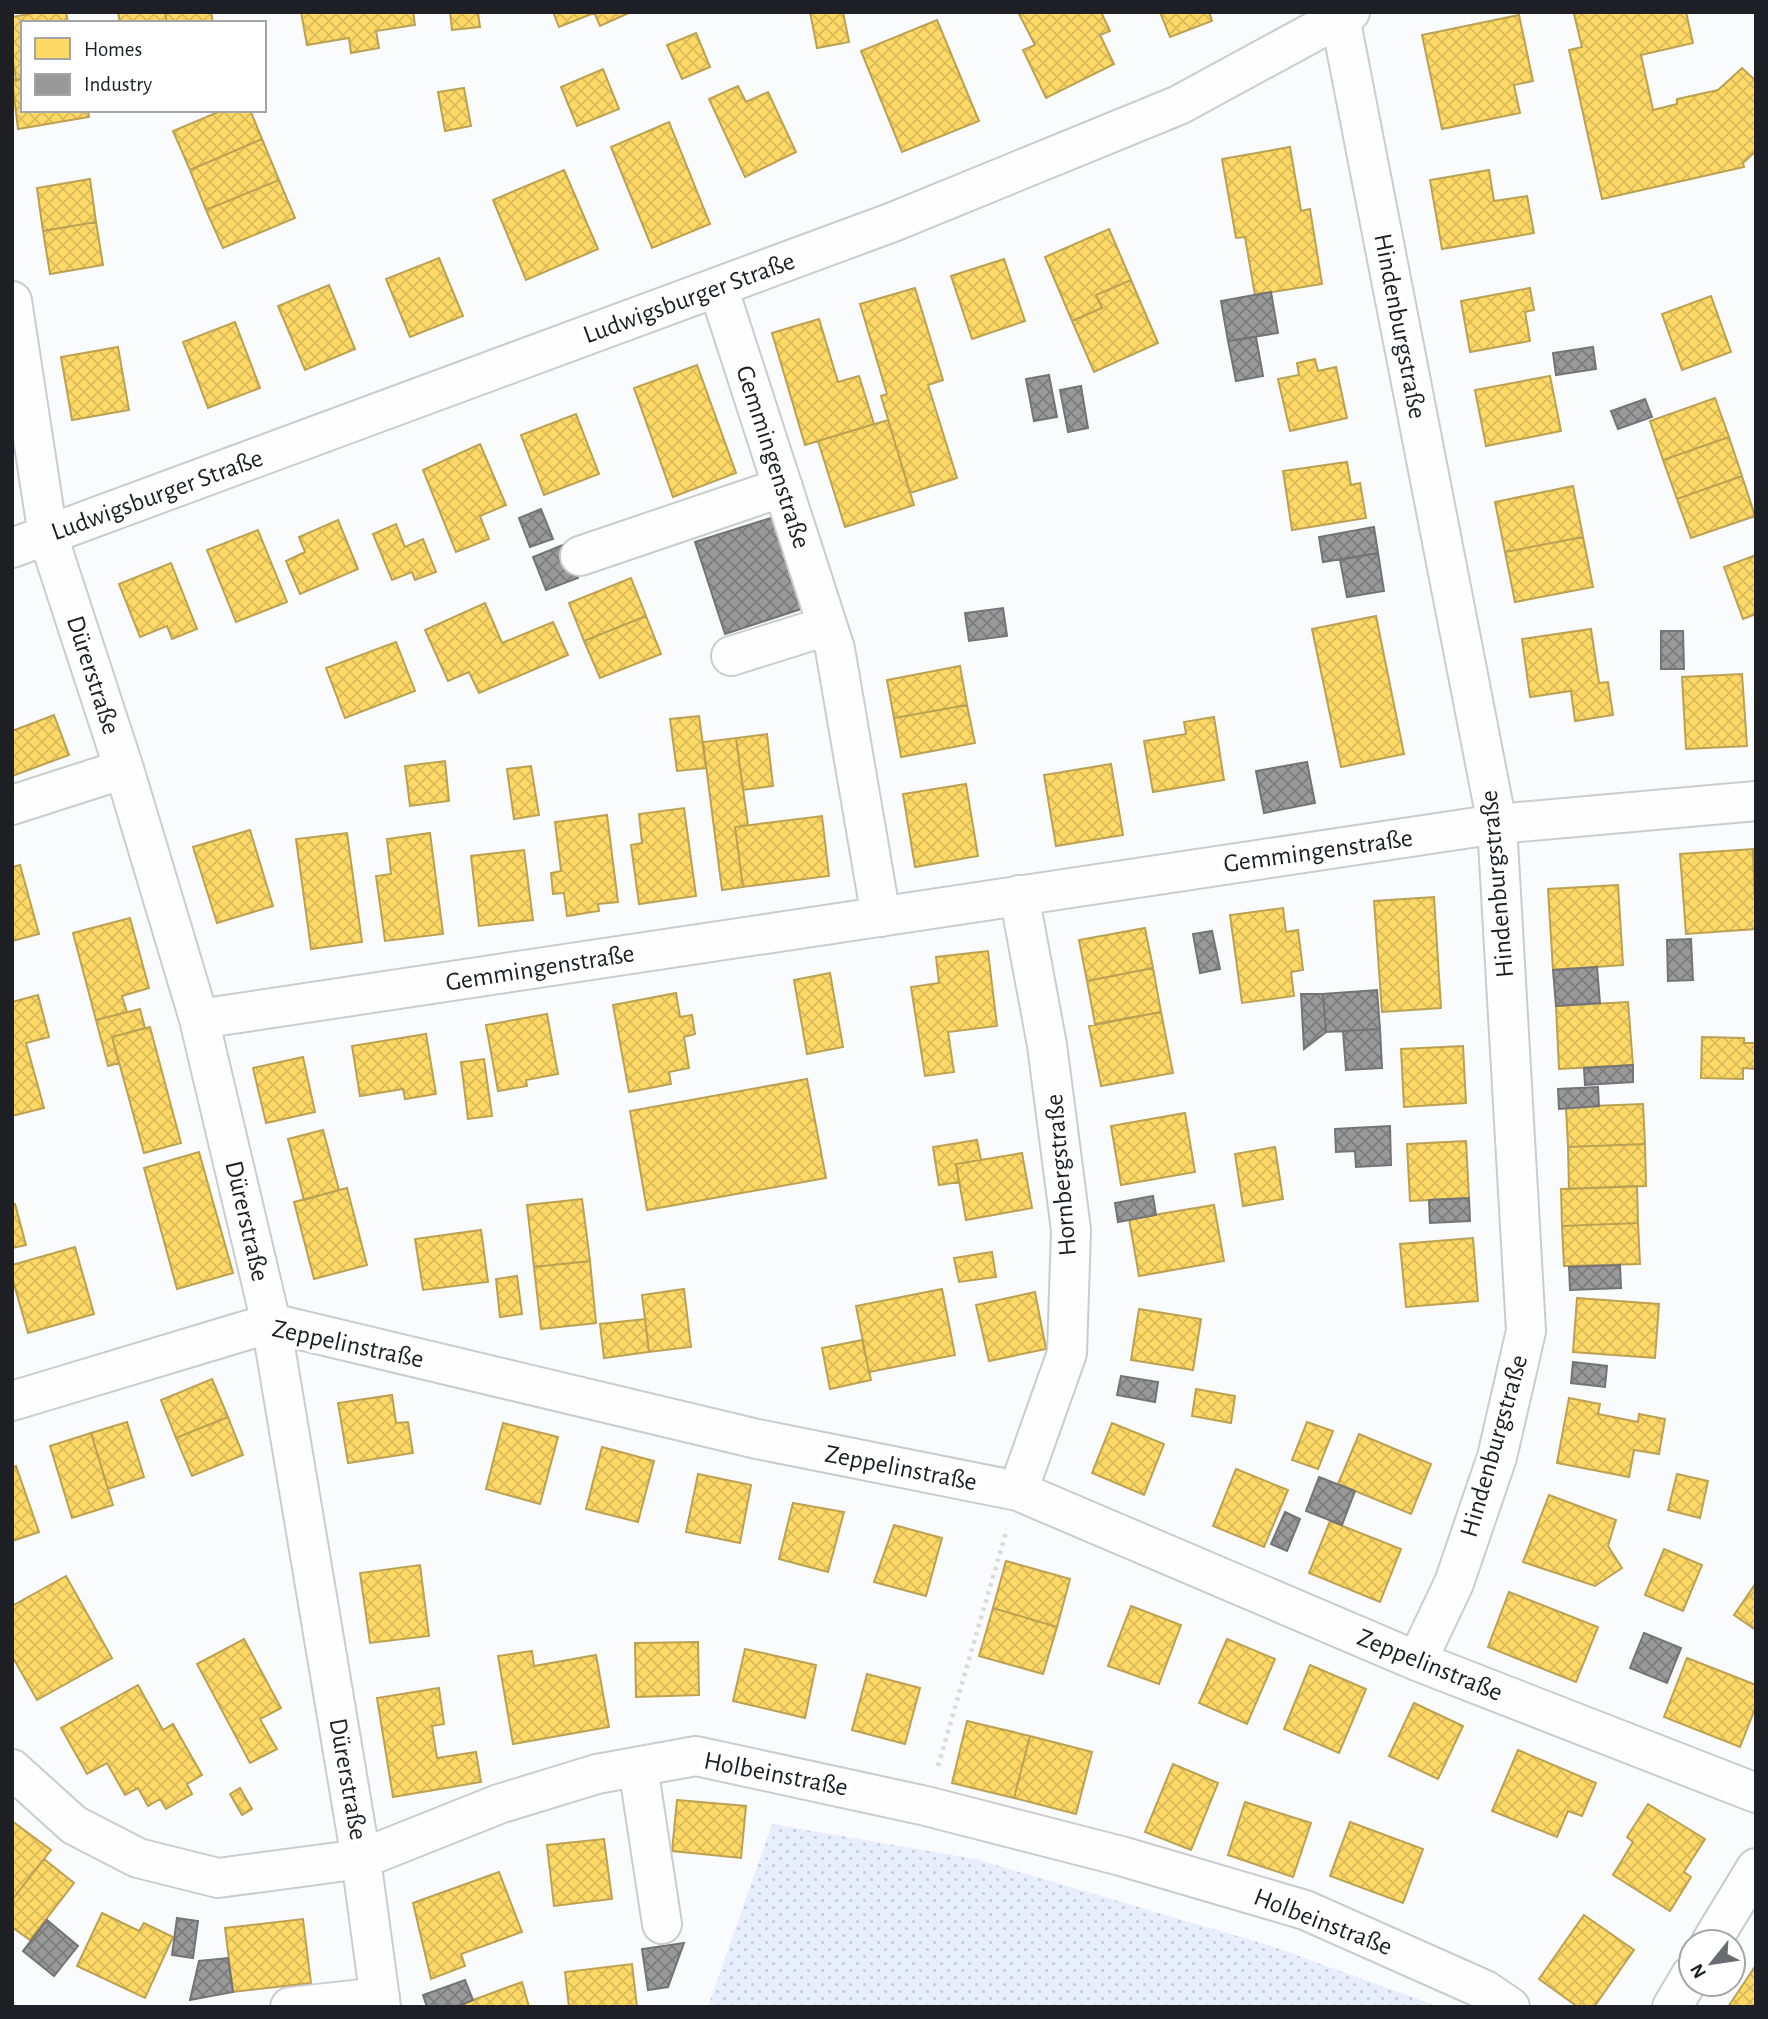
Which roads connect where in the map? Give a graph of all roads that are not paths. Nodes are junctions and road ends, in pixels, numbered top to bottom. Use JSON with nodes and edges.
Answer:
{"nodes":[{"id":1,"x":1343,"y":14,"type":"edge"},
{"id":2,"x":718,"y":287,"type":"junction"},
{"id":3,"x":12,"y":302,"type":"edge"},
{"id":4,"x":783,"y":487,"type":"junction"},
{"id":5,"x":48,"y":536,"type":"junction"},
{"id":6,"x":12,"y":548,"type":"edge"},
{"id":7,"x":580,"y":556,"type":"dead end"},
{"id":8,"x":827,"y":626,"type":"junction"},
{"id":9,"x":731,"y":656,"type":"dead end"},
{"id":10,"x":124,"y":769,"type":"junction"},
{"id":11,"x":1756,"y":801,"type":"edge"},
{"id":12,"x":12,"y":806,"type":"edge"},
{"id":13,"x":1497,"y":824,"type":"junction"},
{"id":14,"x":1019,"y":895,"type":"junction"},
{"id":15,"x":881,"y":916,"type":"junction"},
{"id":16,"x":199,"y":1019,"type":"junction"},
{"id":17,"x":271,"y":1322,"type":"junction"},
{"id":18,"x":12,"y":1401,"type":"edge"},
{"id":19,"x":1018,"y":1491,"type":"junction"},
{"id":20,"x":1417,"y":1661,"type":"junction"},
{"id":21,"x":638,"y":1767,"type":"junction"},
{"id":22,"x":12,"y":1769,"type":"edge"},
{"id":23,"x":1756,"y":1793,"type":"edge"},
{"id":24,"x":361,"y":1858,"type":"junction"},
{"id":25,"x":1756,"y":1868,"type":"edge"},
{"id":26,"x":662,"y":1924,"type":"dead end"},
{"id":27,"x":1720,"y":1928,"type":"edge"},
{"id":28,"x":380,"y":2002,"type":"edge"},
{"id":29,"x":290,"y":2007,"type":"edge"},
{"id":30,"x":1510,"y":2007,"type":"edge"}],
"edges":[{"from":1,"to":2,"type":"street","name":"Ludwigsburger Straße"},
{"from":1,"to":13,"type":"street","name":"Hindenburgstraße"},
{"from":2,"to":4,"type":"street","name":"Gemmingenstraße"},
{"from":2,"to":5,"type":"street","name":"Ludwigsburger Straße"},
{"from":3,"to":5,"type":"street","name":"Dürerstraße"},
{"from":4,"to":7,"type":"street"},
{"from":4,"to":8,"type":"street","name":"Gemmingenstraße"},
{"from":5,"to":6,"type":"street","name":"Ludwigsburger Straße"},
{"from":5,"to":10,"type":"street","name":"Dürerstraße"},
{"from":8,"to":9,"type":"street"},
{"from":8,"to":15,"type":"street","name":"Gemmingenstraße"},
{"from":10,"to":12,"type":"street"},
{"from":10,"to":16,"type":"street","name":"Dürerstraße"},
{"from":11,"to":13,"type":"street","name":"Gemmingenstraße"},
{"from":13,"to":14,"type":"street","name":"Gemmingenstraße"},
{"from":13,"to":20,"type":"street","name":"Hindenburgstraße"},
{"from":14,"to":15,"type":"street","name":"Gemmingenstraße"},
{"from":14,"to":19,"type":"street","name":"Hornbergstraße"},
{"from":15,"to":16,"type":"street","name":"Gemmingenstraße"},
{"from":16,"to":17,"type":"street","name":"Dürerstraße"},
{"from":17,"to":18,"type":"street","name":"Zeppelinstraße"},
{"from":17,"to":19,"type":"street","name":"Zeppelinstraße"},
{"from":17,"to":24,"type":"street","name":"Dürerstraße"},
{"from":19,"to":20,"type":"street","name":"Zeppelinstraße"},
{"from":20,"to":23,"type":"street","name":"Zeppelinstraße"},
{"from":21,"to":24,"type":"street","name":"Holbeinstraße"},
{"from":21,"to":26,"type":"street"},
{"from":21,"to":30,"type":"street","name":"Holbeinstraße"},
{"from":22,"to":24,"type":"street","name":"Holbeinstraße"},
{"from":24,"to":28,"type":"street","name":"Dürerstraße"},
{"from":25,"to":27,"type":"street"},
{"from":28,"to":29,"type":"street"}]}
